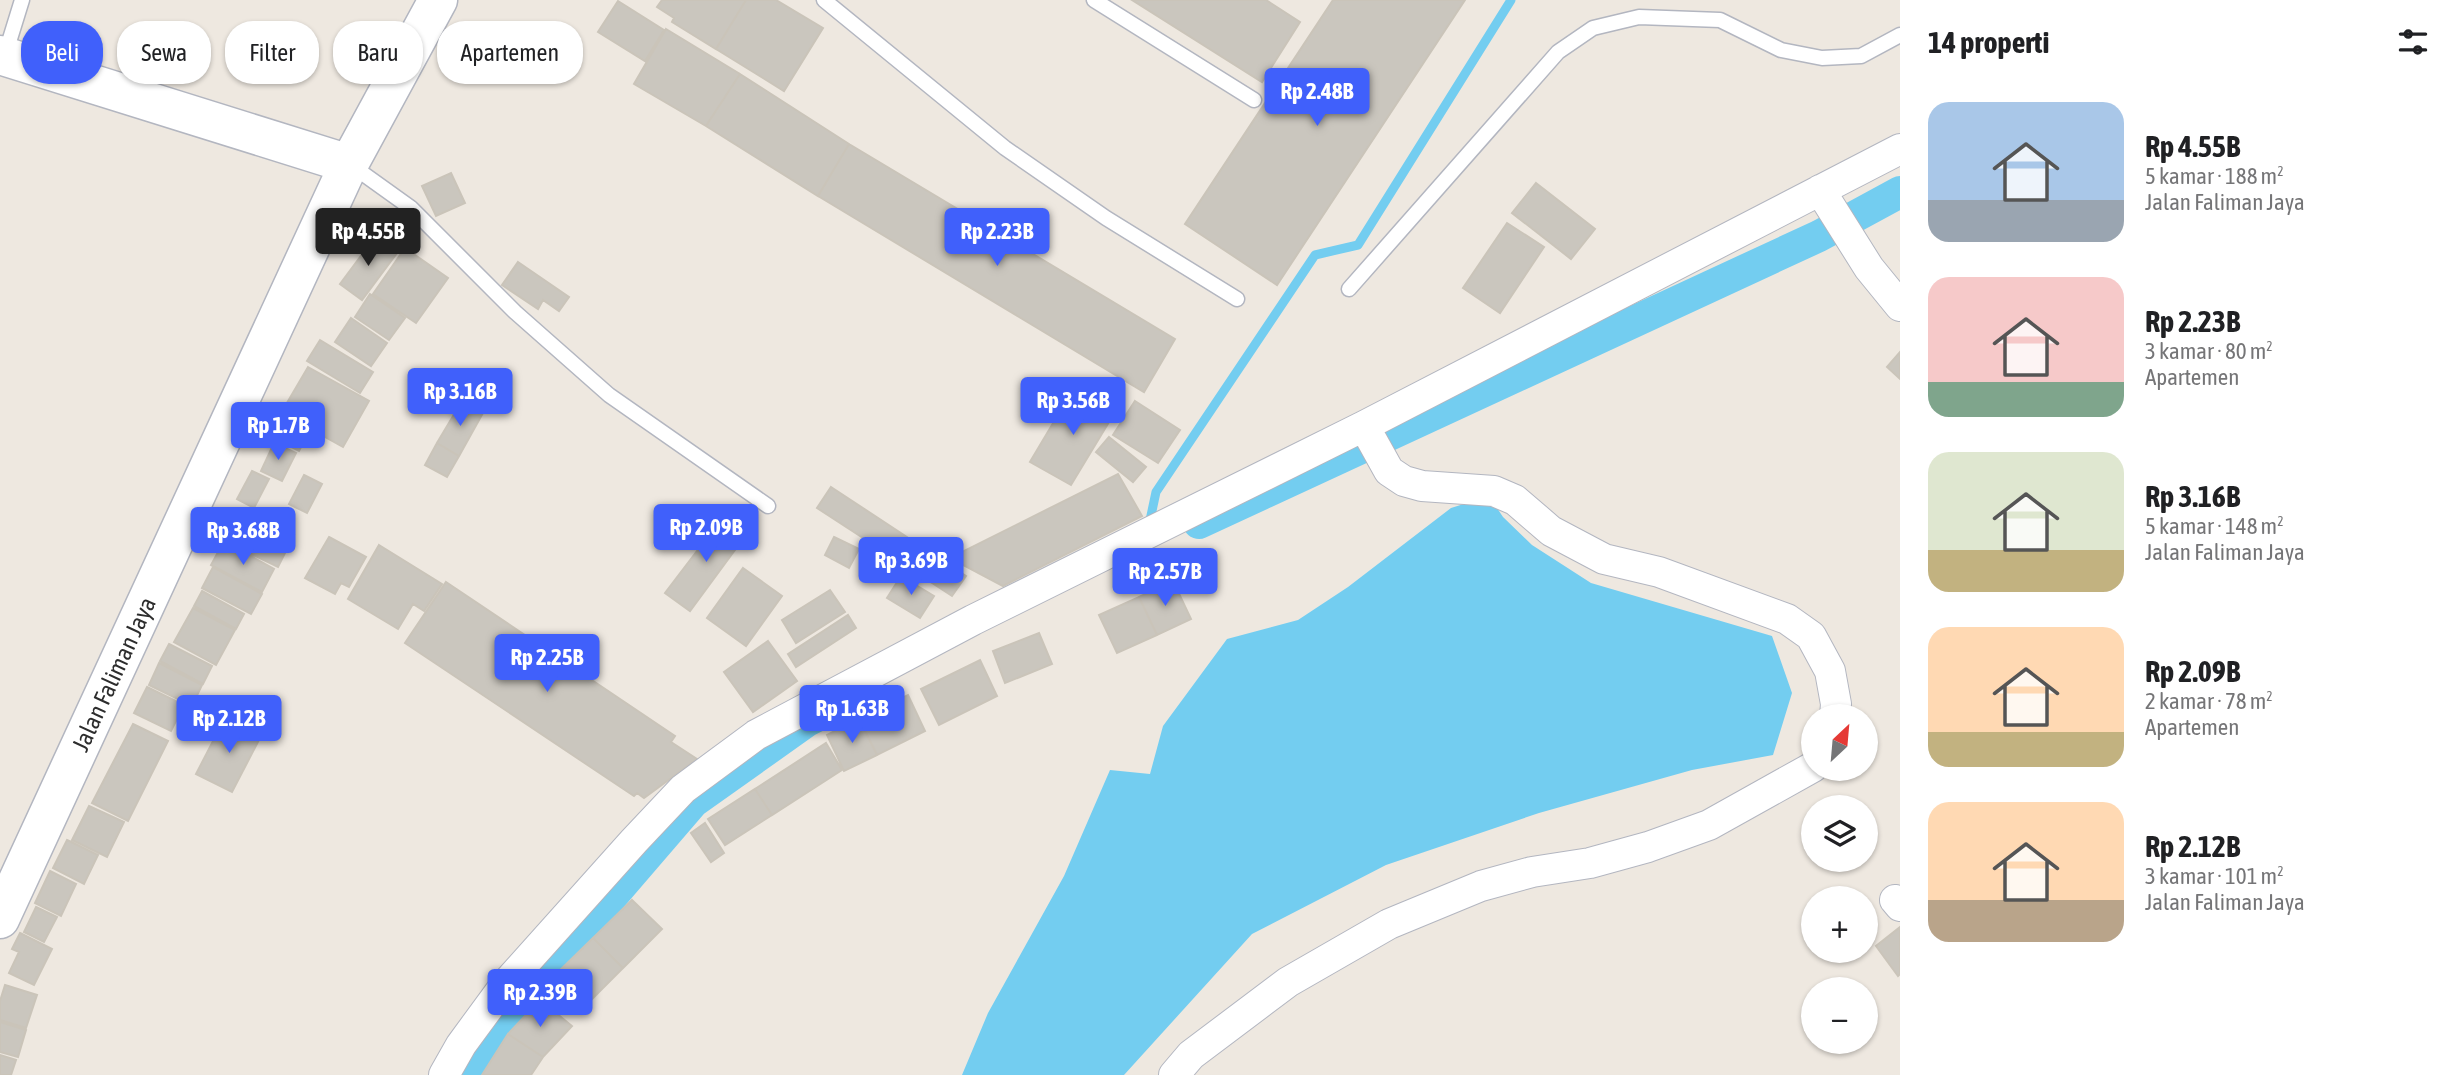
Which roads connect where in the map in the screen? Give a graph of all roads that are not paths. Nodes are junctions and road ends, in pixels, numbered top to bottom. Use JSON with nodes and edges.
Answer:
{"nodes":[{"id":1,"x":22,"y":0,"type":"edge"},
{"id":2,"x":438,"y":0,"type":"edge"},
{"id":3,"x":824,"y":0,"type":"edge"},
{"id":4,"x":1094,"y":0,"type":"edge"},
{"id":5,"x":1900,"y":35,"type":"edge"},
{"id":6,"x":2,"y":55,"type":"edge"},
{"id":7,"x":1254,"y":100,"type":"dead end"},
{"id":8,"x":1900,"y":149,"type":"edge"},
{"id":9,"x":349,"y":164,"type":"junction"},
{"id":10,"x":1826,"y":200,"type":"junction"},
{"id":11,"x":1349,"y":289,"type":"dead end"},
{"id":12,"x":1237,"y":299,"type":"dead end"},
{"id":13,"x":1900,"y":306,"type":"edge"},
{"id":14,"x":1365,"y":428,"type":"junction"},
{"id":15,"x":768,"y":506,"type":"dead end"},
{"id":16,"x":1836,"y":704,"type":"edge"},
{"id":17,"x":1801,"y":774,"type":"edge"},
{"id":18,"x":0,"y":919,"type":"edge"},
{"id":19,"x":444,"y":1075,"type":"edge"},
{"id":20,"x":1174,"y":1075,"type":"edge"}],
"edges":[{"from":1,"to":6,"type":"lane"},
{"from":2,"to":9,"type":"street","name":"Jalan Faliman Jaya"},
{"from":3,"to":12,"type":"lane"},
{"from":4,"to":7,"type":"lane"},
{"from":5,"to":11,"type":"lane"},
{"from":6,"to":9,"type":"street"},
{"from":8,"to":10,"type":"street"},
{"from":9,"to":15,"type":"lane"},
{"from":9,"to":18,"type":"street","name":"Jalan Faliman Jaya"},
{"from":10,"to":13,"type":"street"},
{"from":10,"to":14,"type":"street"},
{"from":14,"to":16,"type":"street"},
{"from":14,"to":19,"type":"street"},
{"from":17,"to":20,"type":"street"}]}
